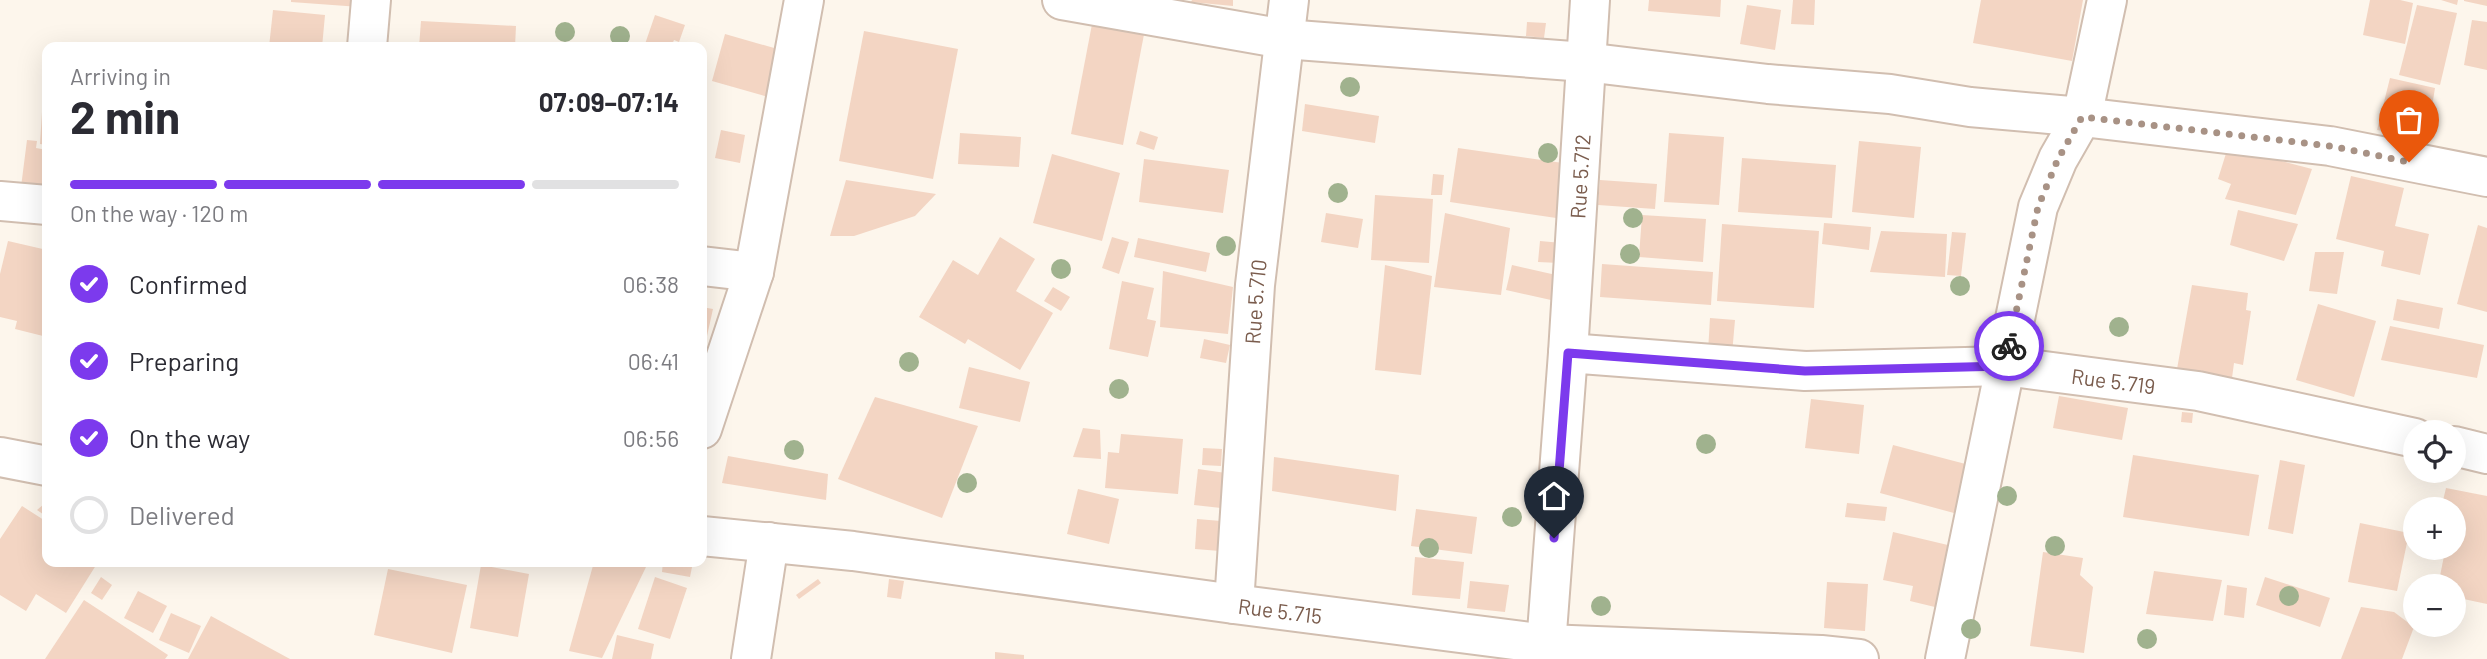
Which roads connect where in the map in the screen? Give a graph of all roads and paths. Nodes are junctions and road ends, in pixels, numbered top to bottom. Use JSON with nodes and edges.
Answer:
{"nodes":[{"id":1,"x":370,"y":0,"type":"edge"},
{"id":2,"x":804,"y":0,"type":"edge"},
{"id":3,"x":1062,"y":0,"type":"edge"},
{"id":4,"x":1289,"y":0,"type":"edge"},
{"id":5,"x":1590,"y":0,"type":"edge"},
{"id":6,"x":2107,"y":0,"type":"edge"},
{"id":7,"x":1284,"y":39,"type":"junction"},
{"id":8,"x":367,"y":42,"type":"edge"},
{"id":9,"x":1585,"y":62,"type":"junction"},
{"id":10,"x":2082,"y":117,"type":"junction"},
{"id":11,"x":2487,"y":177,"type":"edge"},
{"id":12,"x":0,"y":201,"type":"edge"},
{"id":13,"x":42,"y":205,"type":"edge"},
{"id":14,"x":707,"y":267,"type":"edge"},
{"id":15,"x":754,"y":272,"type":"junction"},
{"id":16,"x":1568,"y":353,"type":"junction"},
{"id":17,"x":2005,"y":366,"type":"junction"},
{"id":18,"x":707,"y":414,"type":"edge"},
{"id":19,"x":2403,"y":435,"type":"edge"},
{"id":20,"x":2466,"y":449,"type":"edge"},
{"id":21,"x":2487,"y":454,"type":"edge"},
{"id":22,"x":0,"y":457,"type":"edge"},
{"id":23,"x":42,"y":466,"type":"edge"},
{"id":24,"x":707,"y":536,"type":"edge"},
{"id":25,"x":769,"y":542,"type":"junction"},
{"id":26,"x":1234,"y":604,"type":"junction"},
{"id":27,"x":1546,"y":651,"type":"edge"},
{"id":28,"x":751,"y":659,"type":"edge"},
{"id":29,"x":1859,"y":659,"type":"edge"},
{"id":30,"x":1945,"y":659,"type":"edge"}],
"edges":[{"from":1,"to":8,"type":"street"},
{"from":2,"to":15,"type":"street"},
{"from":3,"to":7,"type":"street"},
{"from":4,"to":7,"type":"street","name":"Rue 5.710"},
{"from":5,"to":9,"type":"street","name":"Rue 5.712"},
{"from":6,"to":10,"type":"street"},
{"from":7,"to":9,"type":"street"},
{"from":7,"to":26,"type":"street","name":"Rue 5.710"},
{"from":9,"to":10,"type":"street"},
{"from":9,"to":16,"type":"street","name":"Rue 5.712"},
{"from":10,"to":11,"type":"street"},
{"from":10,"to":17,"type":"street"},
{"from":12,"to":13,"type":"street"},
{"from":14,"to":15,"type":"street"},
{"from":15,"to":18,"type":"street"},
{"from":16,"to":17,"type":"street","name":"Rue 5.719"},
{"from":16,"to":27,"type":"street"},
{"from":17,"to":19,"type":"street","name":"Rue 5.719"},
{"from":17,"to":30,"type":"street"},
{"from":20,"to":21,"type":"street"},
{"from":22,"to":23,"type":"street"},
{"from":24,"to":25,"type":"street","name":"Rue 5.715"},
{"from":25,"to":26,"type":"street","name":"Rue 5.715"},
{"from":25,"to":28,"type":"street"},
{"from":26,"to":27,"type":"street","name":"Rue 5.715"},
{"from":27,"to":29,"type":"street","name":"Rue 5.715"}]}
